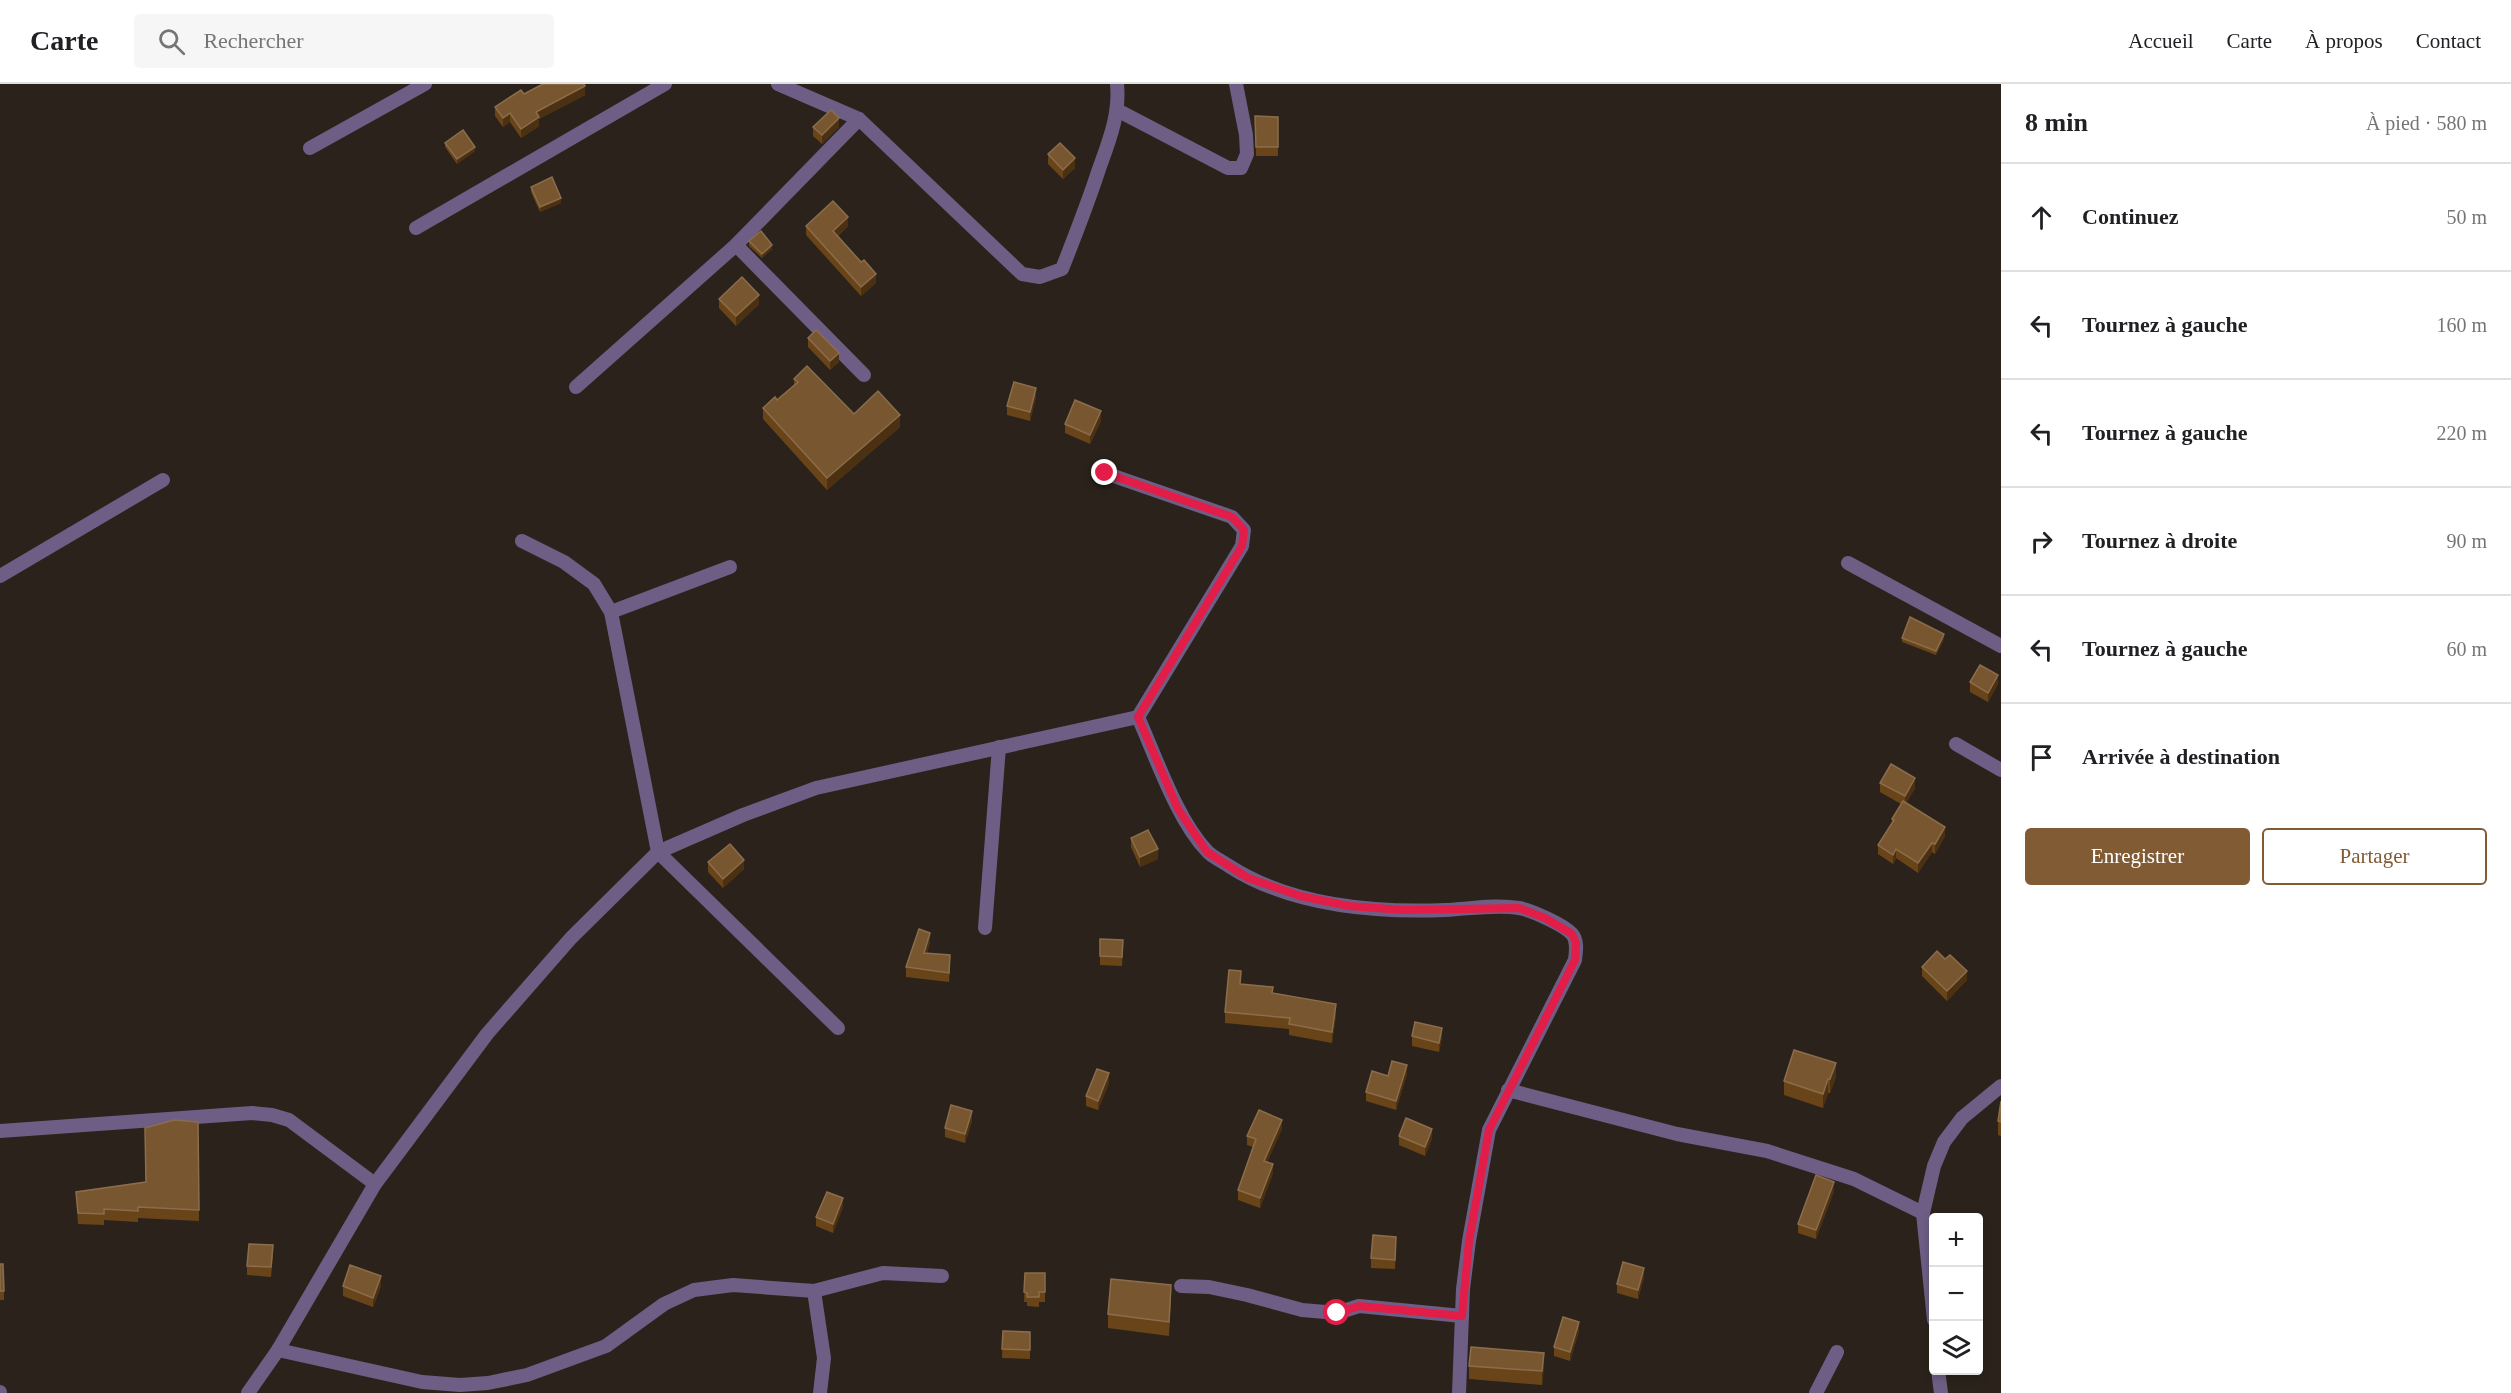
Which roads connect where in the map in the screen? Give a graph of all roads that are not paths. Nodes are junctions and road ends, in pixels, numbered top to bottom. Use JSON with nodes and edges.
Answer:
{"nodes":[{"id":1,"x":425,"y":84,"type":"edge"},
{"id":2,"x":665,"y":84,"type":"edge"},
{"id":3,"x":778,"y":84,"type":"edge"},
{"id":4,"x":1117,"y":84,"type":"edge"},
{"id":5,"x":1236,"y":84,"type":"edge"},
{"id":6,"x":1117,"y":110,"type":"junction"},
{"id":7,"x":859,"y":119,"type":"junction"},
{"id":8,"x":310,"y":148,"type":"dead end"},
{"id":9,"x":416,"y":228,"type":"dead end"},
{"id":10,"x":736,"y":245,"type":"junction"},
{"id":11,"x":864,"y":375,"type":"dead end"},
{"id":12,"x":576,"y":387,"type":"dead end"},
{"id":13,"x":1105,"y":473,"type":"dead end"},
{"id":14,"x":163,"y":480,"type":"dead end"},
{"id":15,"x":522,"y":541,"type":"dead end"},
{"id":16,"x":1848,"y":563,"type":"dead end"},
{"id":17,"x":730,"y":567,"type":"dead end"},
{"id":18,"x":0,"y":576,"type":"edge"},
{"id":19,"x":611,"y":612,"type":"junction"},
{"id":20,"x":2001,"y":646,"type":"edge"},
{"id":21,"x":1138,"y":717,"type":"junction"},
{"id":22,"x":1956,"y":744,"type":"dead end"},
{"id":23,"x":999,"y":747,"type":"junction"},
{"id":24,"x":2001,"y":770,"type":"edge"},
{"id":25,"x":658,"y":852,"type":"junction"},
{"id":26,"x":985,"y":928,"type":"dead end"},
{"id":27,"x":838,"y":1028,"type":"dead end"},
{"id":28,"x":2001,"y":1086,"type":"edge"},
{"id":29,"x":1508,"y":1090,"type":"junction"},
{"id":30,"x":0,"y":1131,"type":"edge"},
{"id":31,"x":375,"y":1184,"type":"junction"},
{"id":32,"x":1923,"y":1213,"type":"junction"},
{"id":33,"x":1929,"y":1271,"type":"edge"},
{"id":34,"x":942,"y":1276,"type":"dead end"},
{"id":35,"x":1181,"y":1286,"type":"dead end"},
{"id":36,"x":814,"y":1291,"type":"junction"},
{"id":37,"x":1462,"y":1316,"type":"junction"},
{"id":38,"x":278,"y":1350,"type":"junction"},
{"id":39,"x":1837,"y":1352,"type":"dead end"},
{"id":40,"x":1939,"y":1375,"type":"edge"},
{"id":41,"x":248,"y":1393,"type":"edge"},
{"id":42,"x":820,"y":1393,"type":"edge"},
{"id":43,"x":1459,"y":1393,"type":"edge"},
{"id":44,"x":1816,"y":1393,"type":"edge"},
{"id":45,"x":1941,"y":1393,"type":"edge"}],
"edges":[{"from":1,"to":8,"type":"street"},
{"from":2,"to":9,"type":"street"},
{"from":3,"to":7,"type":"street"},
{"from":4,"to":6,"type":"street"},
{"from":5,"to":6,"type":"street"},
{"from":6,"to":7,"type":"street"},
{"from":7,"to":10,"type":"street"},
{"from":10,"to":11,"type":"street"},
{"from":10,"to":12,"type":"street"},
{"from":13,"to":21,"type":"street"},
{"from":14,"to":18,"type":"street"},
{"from":15,"to":19,"type":"street"},
{"from":16,"to":20,"type":"street"},
{"from":17,"to":19,"type":"street"},
{"from":19,"to":25,"type":"street"},
{"from":21,"to":23,"type":"street"},
{"from":21,"to":29,"type":"street"},
{"from":22,"to":24,"type":"street"},
{"from":23,"to":25,"type":"street"},
{"from":23,"to":26,"type":"street"},
{"from":25,"to":27,"type":"street"},
{"from":25,"to":31,"type":"street"},
{"from":28,"to":32,"type":"street"},
{"from":29,"to":32,"type":"street"},
{"from":29,"to":37,"type":"street"},
{"from":30,"to":31,"type":"street"},
{"from":31,"to":38,"type":"street"},
{"from":32,"to":33,"type":"street"},
{"from":34,"to":36,"type":"street"},
{"from":35,"to":37,"type":"street"},
{"from":36,"to":38,"type":"street"},
{"from":36,"to":42,"type":"street"},
{"from":37,"to":43,"type":"street"},
{"from":38,"to":41,"type":"street"},
{"from":39,"to":44,"type":"street"},
{"from":40,"to":45,"type":"street"}]}
